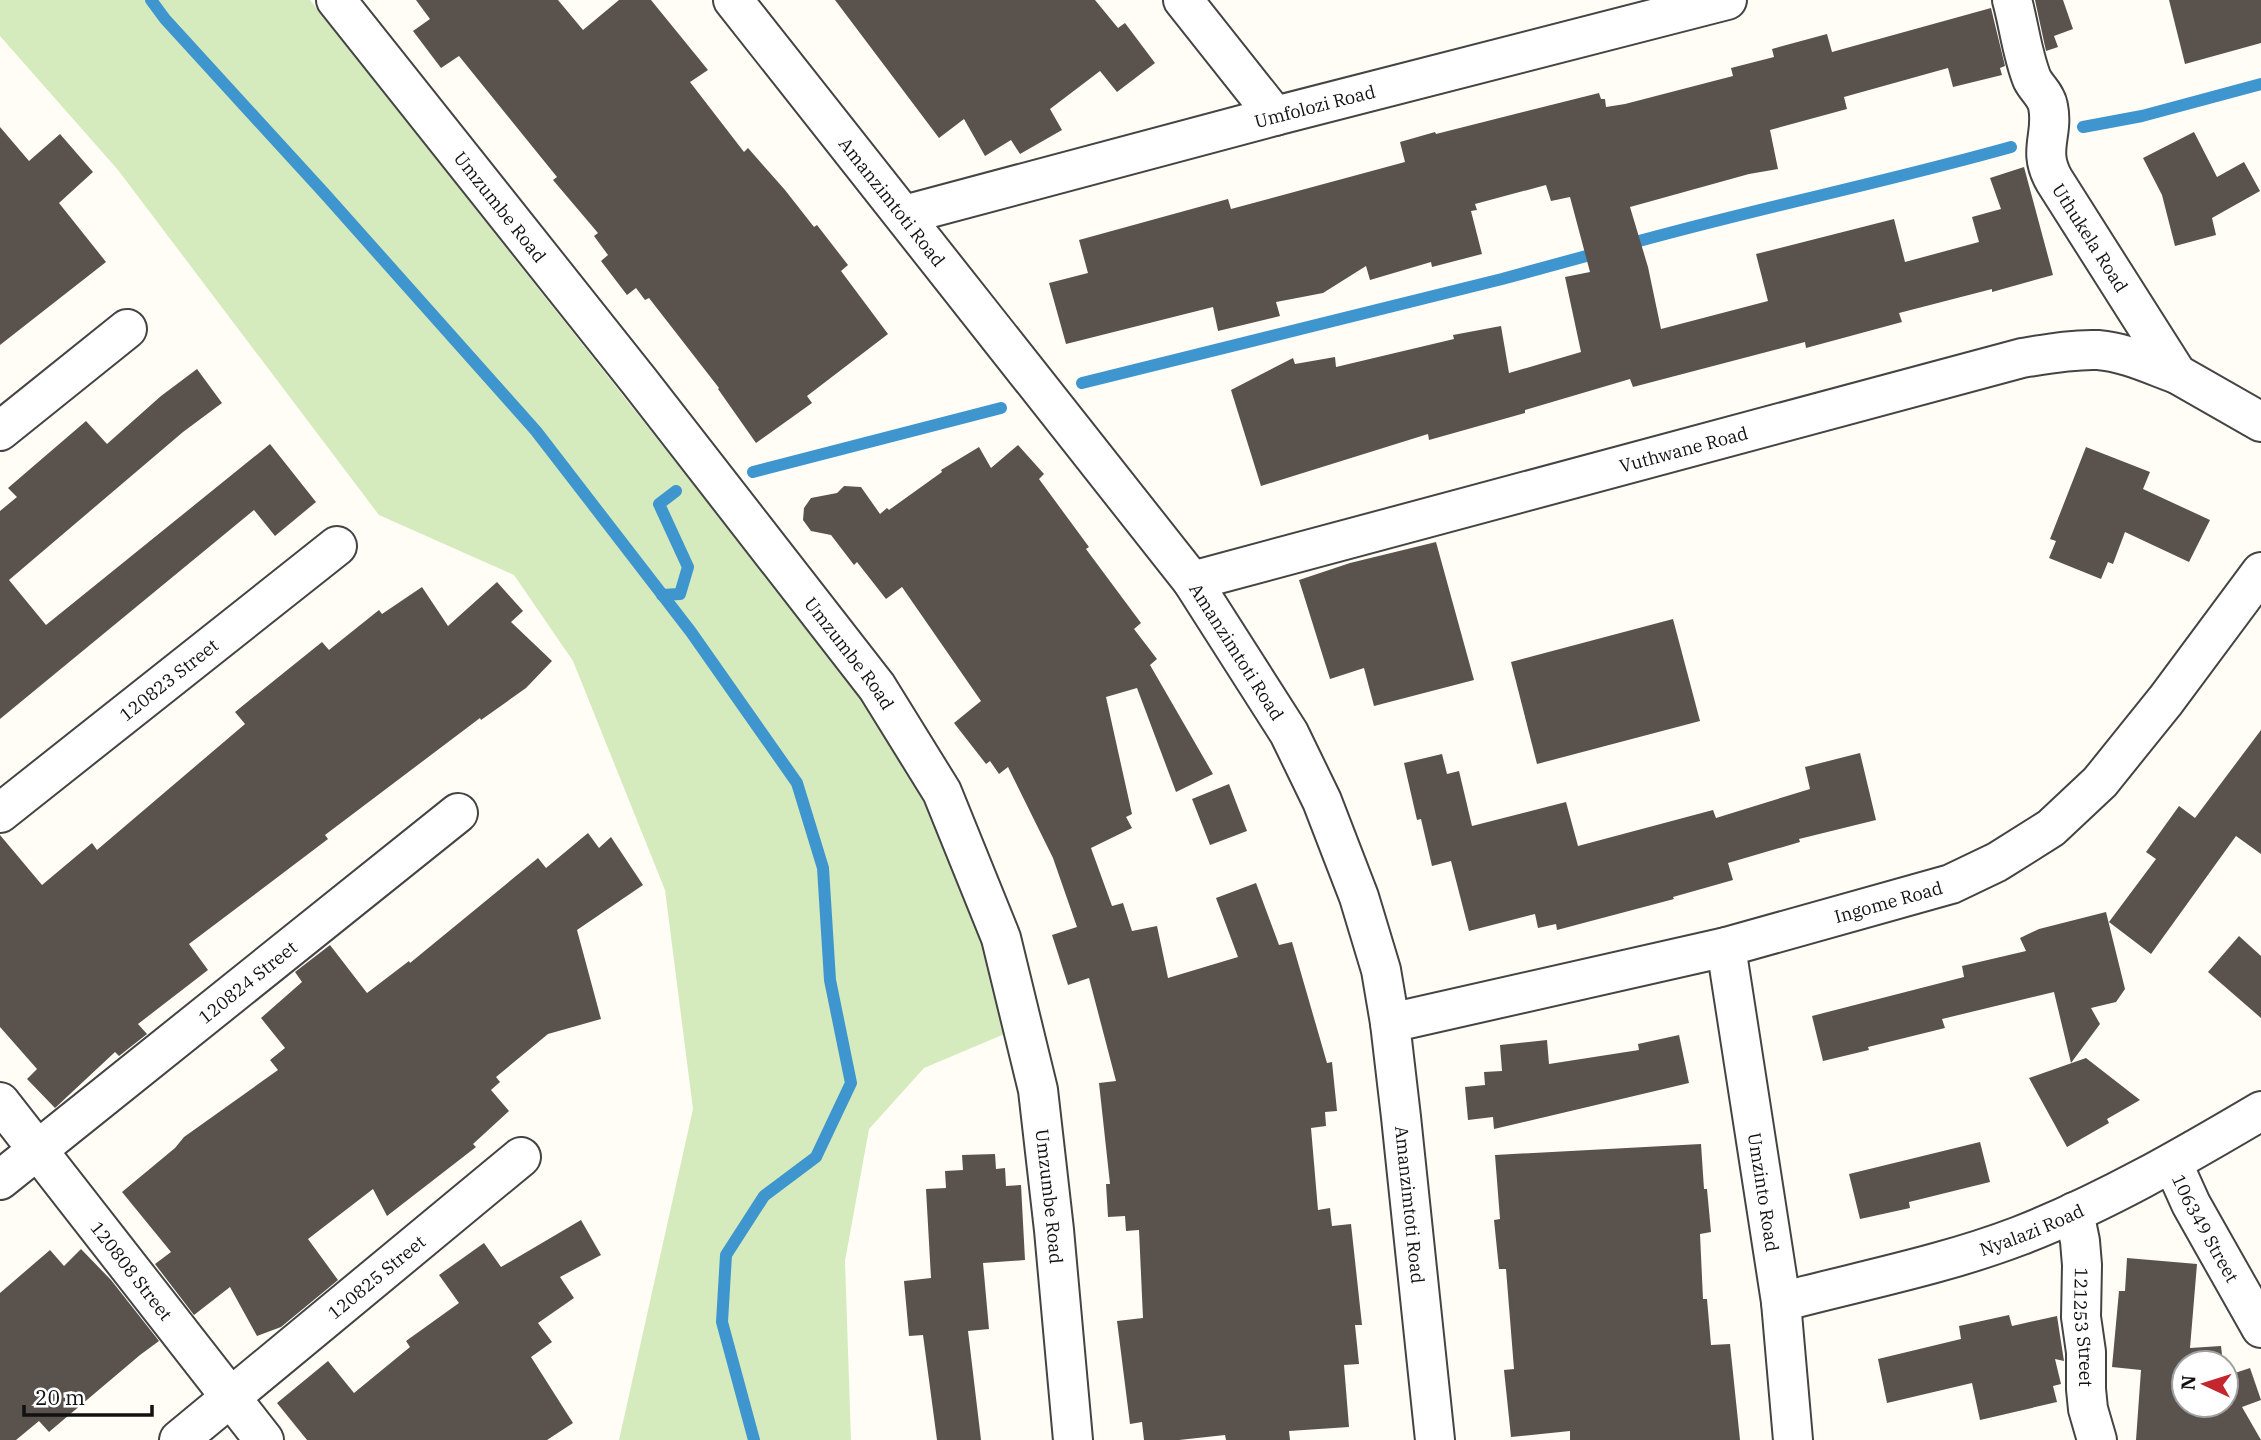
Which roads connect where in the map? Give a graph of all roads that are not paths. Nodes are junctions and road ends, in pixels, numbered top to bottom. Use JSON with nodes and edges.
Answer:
{"nodes":[{"id":1,"x":336,"y":0,"type":"edge"},
{"id":2,"x":733,"y":0,"type":"edge"},
{"id":3,"x":1182,"y":0,"type":"edge"},
{"id":4,"x":1727,"y":0,"type":"edge"},
{"id":5,"x":2012,"y":0,"type":"edge"},
{"id":6,"x":1641,"y":11,"type":"edge"},
{"id":7,"x":1275,"y":116,"type":"junction"},
{"id":8,"x":904,"y":215,"type":"junction"},
{"id":9,"x":127,"y":329,"type":"dead end"},
{"id":10,"x":2177,"y":374,"type":"junction"},
{"id":11,"x":2261,"y":422,"type":"edge"},
{"id":12,"x":0,"y":431,"type":"edge"},
{"id":13,"x":337,"y":546,"type":"dead end"},
{"id":14,"x":2261,"y":572,"type":"edge"},
{"id":15,"x":1192,"y":581,"type":"junction"},
{"id":16,"x":0,"y":813,"type":"edge"},
{"id":17,"x":457,"y":813,"type":"dead end"},
{"id":18,"x":1726,"y":947,"type":"junction"},
{"id":19,"x":1390,"y":1023,"type":"junction"},
{"id":20,"x":0,"y":1102,"type":"edge"},
{"id":21,"x":2261,"y":1111,"type":"edge"},
{"id":22,"x":38,"y":1149,"type":"junction"},
{"id":23,"x":521,"y":1157,"type":"dead end"},
{"id":24,"x":2173,"y":1164,"type":"junction"},
{"id":25,"x":0,"y":1180,"type":"edge"},
{"id":26,"x":2074,"y":1212,"type":"junction"},
{"id":27,"x":1782,"y":1301,"type":"junction"},
{"id":28,"x":2261,"y":1328,"type":"edge"},
{"id":29,"x":231,"y":1398,"type":"junction"},
{"id":30,"x":179,"y":1440,"type":"edge"},
{"id":31,"x":264,"y":1440,"type":"edge"},
{"id":32,"x":1073,"y":1440,"type":"edge"},
{"id":33,"x":1435,"y":1440,"type":"edge"},
{"id":34,"x":1793,"y":1440,"type":"edge"},
{"id":35,"x":2097,"y":1440,"type":"edge"}],
"edges":[{"from":1,"to":32,"type":"street","name":"Umzumbe Road"},
{"from":2,"to":8,"type":"street","name":"Amanzimtoti Road"},
{"from":3,"to":7,"type":"street"},
{"from":4,"to":6,"type":"street","name":"Umfolozi Road"},
{"from":5,"to":10,"type":"street","name":"Uthukela Road"},
{"from":6,"to":7,"type":"street","name":"Umfolozi Road"},
{"from":7,"to":8,"type":"street","name":"Umfolozi Road"},
{"from":8,"to":15,"type":"street","name":"Amanzimtoti Road"},
{"from":9,"to":12,"type":"street"},
{"from":10,"to":11,"type":"street","name":"Uthukela Road"},
{"from":10,"to":15,"type":"street","name":"Vuthwane Road"},
{"from":13,"to":16,"type":"street","name":"120823 Street"},
{"from":14,"to":18,"type":"street","name":"Ingome Road"},
{"from":15,"to":19,"type":"street","name":"Amanzimtoti Road"},
{"from":17,"to":22,"type":"street","name":"120824 Street"},
{"from":18,"to":19,"type":"street","name":"Ingome Road"},
{"from":18,"to":27,"type":"street","name":"Umzinto Road"},
{"from":19,"to":33,"type":"street","name":"Amanzimtoti Road"},
{"from":20,"to":22,"type":"street","name":"120808 Street"},
{"from":21,"to":24,"type":"street","name":"Nyalazi Road"},
{"from":22,"to":25,"type":"street","name":"120824 Street"},
{"from":22,"to":29,"type":"street","name":"120808 Street"},
{"from":23,"to":29,"type":"street","name":"120825 Street"},
{"from":24,"to":26,"type":"street","name":"Nyalazi Road"},
{"from":24,"to":28,"type":"street","name":"106349 Street"},
{"from":26,"to":27,"type":"street","name":"Nyalazi Road"},
{"from":26,"to":35,"type":"street","name":"121253 Street"},
{"from":27,"to":34,"type":"street","name":"Umzinto Road"},
{"from":29,"to":30,"type":"street","name":"120825 Street"},
{"from":29,"to":31,"type":"street","name":"120808 Street"}]}
